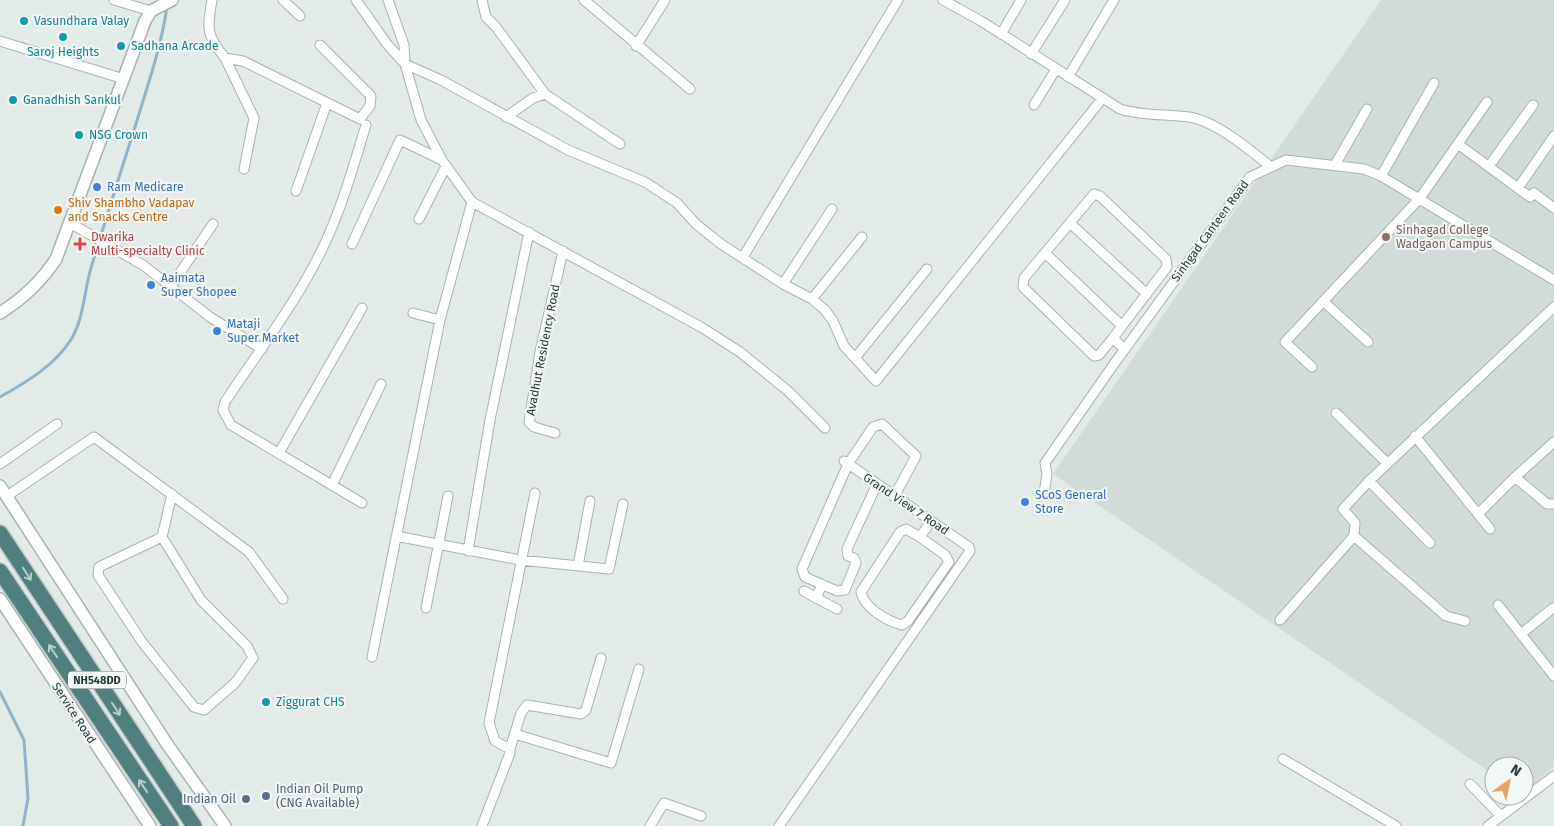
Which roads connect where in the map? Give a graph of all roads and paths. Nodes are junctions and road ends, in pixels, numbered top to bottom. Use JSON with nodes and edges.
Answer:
{"nodes":[{"id":1,"x":114,"y":0,"type":"edge"},
{"id":2,"x":172,"y":0,"type":"edge"},
{"id":3,"x":212,"y":0,"type":"edge"},
{"id":4,"x":283,"y":0,"type":"edge"},
{"id":5,"x":356,"y":0,"type":"edge"},
{"id":6,"x":388,"y":0,"type":"edge"},
{"id":7,"x":482,"y":0,"type":"edge"},
{"id":8,"x":584,"y":0,"type":"edge"},
{"id":9,"x":665,"y":0,"type":"edge"},
{"id":10,"x":898,"y":0,"type":"edge"},
{"id":11,"x":943,"y":0,"type":"edge"},
{"id":12,"x":1021,"y":0,"type":"edge"},
{"id":13,"x":1065,"y":0,"type":"edge"},
{"id":14,"x":1114,"y":0,"type":"edge"},
{"id":15,"x":155,"y":9,"type":"junction"},
{"id":16,"x":300,"y":16,"type":"dead end"},
{"id":17,"x":1001,"y":34,"type":"junction"},
{"id":18,"x":0,"y":40,"type":"edge"},
{"id":19,"x":320,"y":46,"type":"dead end"},
{"id":20,"x":636,"y":46,"type":"junction"},
{"id":21,"x":1031,"y":54,"type":"junction"},
{"id":22,"x":225,"y":58,"type":"junction"},
{"id":23,"x":405,"y":64,"type":"junction"},
{"id":24,"x":1056,"y":69,"type":"junction"},
{"id":25,"x":1068,"y":77,"type":"junction"},
{"id":26,"x":124,"y":79,"type":"junction"},
{"id":27,"x":1434,"y":83,"type":"dead end"},
{"id":28,"x":690,"y":90,"type":"dead end"},
{"id":29,"x":545,"y":94,"type":"junction"},
{"id":30,"x":1102,"y":99,"type":"junction"},
{"id":31,"x":1486,"y":102,"type":"dead end"},
{"id":32,"x":327,"y":103,"type":"junction"},
{"id":33,"x":1034,"y":105,"type":"dead end"},
{"id":34,"x":1533,"y":105,"type":"dead end"},
{"id":35,"x":1367,"y":109,"type":"dead end"},
{"id":36,"x":506,"y":117,"type":"junction"},
{"id":37,"x":366,"y":125,"type":"dead end"},
{"id":38,"x":1554,"y":136,"type":"edge"},
{"id":39,"x":620,"y":144,"type":"dead end"},
{"id":40,"x":1458,"y":144,"type":"junction"},
{"id":41,"x":444,"y":163,"type":"junction"},
{"id":42,"x":1335,"y":165,"type":"junction"},
{"id":43,"x":1489,"y":166,"type":"junction"},
{"id":44,"x":1271,"y":167,"type":"junction"},
{"id":45,"x":244,"y":169,"type":"dead end"},
{"id":46,"x":1381,"y":176,"type":"junction"},
{"id":47,"x":1518,"y":188,"type":"junction"},
{"id":48,"x":296,"y":191,"type":"dead end"},
{"id":49,"x":1420,"y":198,"type":"junction"},
{"id":50,"x":472,"y":202,"type":"junction"},
{"id":51,"x":1552,"y":203,"type":"edge"},
{"id":52,"x":832,"y":209,"type":"dead end"},
{"id":53,"x":419,"y":219,"type":"dead end"},
{"id":54,"x":70,"y":223,"type":"junction"},
{"id":55,"x":1070,"y":223,"type":"junction"},
{"id":56,"x":213,"y":224,"type":"dead end"},
{"id":57,"x":530,"y":232,"type":"junction"},
{"id":58,"x":862,"y":237,"type":"dead end"},
{"id":59,"x":352,"y":244,"type":"dead end"},
{"id":60,"x":563,"y":251,"type":"junction"},
{"id":61,"x":1045,"y":253,"type":"junction"},
{"id":62,"x":743,"y":257,"type":"junction"},
{"id":63,"x":927,"y":269,"type":"dead end"},
{"id":64,"x":1554,"y":280,"type":"edge"},
{"id":65,"x":783,"y":284,"type":"junction"},
{"id":66,"x":171,"y":286,"type":"junction"},
{"id":67,"x":1147,"y":294,"type":"junction"},
{"id":68,"x":812,"y":300,"type":"junction"},
{"id":69,"x":1323,"y":302,"type":"junction"},
{"id":70,"x":1554,"y":307,"type":"edge"},
{"id":71,"x":362,"y":308,"type":"dead end"},
{"id":72,"x":0,"y":313,"type":"edge"},
{"id":73,"x":413,"y":313,"type":"dead end"},
{"id":74,"x":440,"y":320,"type":"junction"},
{"id":75,"x":1122,"y":326,"type":"junction"},
{"id":76,"x":1112,"y":338,"type":"junction"},
{"id":77,"x":1368,"y":342,"type":"dead end"},
{"id":78,"x":262,"y":349,"type":"junction"},
{"id":79,"x":1124,"y":349,"type":"junction"},
{"id":80,"x":855,"y":358,"type":"junction"},
{"id":81,"x":1312,"y":367,"type":"dead end"},
{"id":82,"x":381,"y":384,"type":"dead end"},
{"id":83,"x":1336,"y":413,"type":"dead end"},
{"id":84,"x":57,"y":424,"type":"dead end"},
{"id":85,"x":825,"y":428,"type":"dead end"},
{"id":86,"x":554,"y":433,"type":"dead end"},
{"id":87,"x":1414,"y":436,"type":"junction"},
{"id":88,"x":1554,"y":442,"type":"edge"},
{"id":89,"x":1546,"y":450,"type":"junction"},
{"id":90,"x":279,"y":453,"type":"junction"},
{"id":91,"x":1554,"y":457,"type":"edge"},
{"id":92,"x":846,"y":463,"type":"junction"},
{"id":93,"x":1387,"y":463,"type":"junction"},
{"id":94,"x":0,"y":464,"type":"edge"},
{"id":95,"x":1515,"y":477,"type":"junction"},
{"id":96,"x":1369,"y":481,"type":"junction"},
{"id":97,"x":877,"y":484,"type":"junction"},
{"id":98,"x":332,"y":485,"type":"junction"},
{"id":99,"x":3,"y":491,"type":"edge"},
{"id":100,"x":535,"y":493,"type":"dead end"},
{"id":101,"x":1044,"y":493,"type":"dead end"},
{"id":102,"x":172,"y":494,"type":"junction"},
{"id":103,"x":448,"y":496,"type":"dead end"},
{"id":104,"x":894,"y":497,"type":"junction"},
{"id":105,"x":590,"y":501,"type":"dead end"},
{"id":106,"x":362,"y":503,"type":"dead end"},
{"id":107,"x":623,"y":504,"type":"dead end"},
{"id":108,"x":1554,"y":504,"type":"edge"},
{"id":109,"x":1478,"y":514,"type":"junction"},
{"id":110,"x":930,"y":521,"type":"junction"},
{"id":111,"x":1490,"y":529,"type":"dead end"},
{"id":112,"x":0,"y":533,"type":"edge"},
{"id":113,"x":396,"y":536,"type":"junction"},
{"id":114,"x":1354,"y":536,"type":"junction"},
{"id":115,"x":162,"y":537,"type":"junction"},
{"id":116,"x":920,"y":537,"type":"junction"},
{"id":117,"x":1430,"y":543,"type":"dead end"},
{"id":118,"x":439,"y":545,"type":"junction"},
{"id":119,"x":468,"y":551,"type":"junction"},
{"id":120,"x":520,"y":560,"type":"junction"},
{"id":121,"x":578,"y":566,"type":"junction"},
{"id":122,"x":0,"y":570,"type":"edge"},
{"id":123,"x":822,"y":584,"type":"junction"},
{"id":124,"x":804,"y":591,"type":"dead end"},
{"id":125,"x":816,"y":598,"type":"junction"},
{"id":126,"x":0,"y":599,"type":"edge"},
{"id":127,"x":283,"y":599,"type":"dead end"},
{"id":128,"x":1498,"y":605,"type":"dead end"},
{"id":129,"x":426,"y":608,"type":"dead end"},
{"id":130,"x":1553,"y":608,"type":"edge"},
{"id":131,"x":837,"y":609,"type":"dead end"},
{"id":132,"x":1280,"y":620,"type":"dead end"},
{"id":133,"x":1465,"y":621,"type":"dead end"},
{"id":134,"x":1521,"y":634,"type":"junction"},
{"id":135,"x":372,"y":657,"type":"dead end"},
{"id":136,"x":601,"y":658,"type":"dead end"},
{"id":137,"x":639,"y":669,"type":"dead end"},
{"id":138,"x":1554,"y":676,"type":"edge"},
{"id":139,"x":516,"y":734,"type":"junction"},
{"id":140,"x":510,"y":749,"type":"junction"},
{"id":141,"x":1284,"y":759,"type":"dead end"},
{"id":142,"x":1554,"y":776,"type":"edge"},
{"id":143,"x":1470,"y":784,"type":"dead end"},
{"id":144,"x":701,"y":816,"type":"dead end"},
{"id":145,"x":1501,"y":816,"type":"junction"},
{"id":146,"x":150,"y":826,"type":"edge"},
{"id":147,"x":171,"y":826,"type":"edge"},
{"id":148,"x":194,"y":826,"type":"edge"},
{"id":149,"x":225,"y":826,"type":"edge"},
{"id":150,"x":482,"y":826,"type":"edge"},
{"id":151,"x":650,"y":826,"type":"edge"},
{"id":152,"x":779,"y":826,"type":"edge"},
{"id":153,"x":1396,"y":826,"type":"edge"},
{"id":154,"x":1488,"y":826,"type":"edge"}],
"edges":[{"from":1,"to":15,"type":"street"},
{"from":2,"to":15,"type":"street"},
{"from":3,"to":22,"type":"street"},
{"from":4,"to":16,"type":"street"},
{"from":5,"to":23,"type":"street"},
{"from":6,"to":23,"type":"street"},
{"from":7,"to":29,"type":"street"},
{"from":8,"to":20,"type":"street"},
{"from":9,"to":20,"type":"street"},
{"from":10,"to":62,"type":"street"},
{"from":11,"to":17,"type":"street"},
{"from":12,"to":17,"type":"street"},
{"from":13,"to":21,"type":"street"},
{"from":14,"to":25,"type":"street"},
{"from":15,"to":26,"type":"street"},
{"from":17,"to":21,"type":"street"},
{"from":18,"to":26,"type":"street"},
{"from":19,"to":32,"type":"street"},
{"from":20,"to":28,"type":"street"},
{"from":21,"to":24,"type":"street"},
{"from":22,"to":32,"type":"street"},
{"from":22,"to":45,"type":"street"},
{"from":23,"to":36,"type":"street"},
{"from":23,"to":41,"type":"street"},
{"from":24,"to":25,"type":"street"},
{"from":24,"to":33,"type":"street"},
{"from":25,"to":30,"type":"street"},
{"from":26,"to":54,"type":"street"},
{"from":27,"to":46,"type":"street"},
{"from":29,"to":36,"type":"street"},
{"from":29,"to":39,"type":"street"},
{"from":30,"to":44,"type":"street"},
{"from":30,"to":80,"type":"street"},
{"from":31,"to":40,"type":"street"},
{"from":32,"to":48,"type":"street"},
{"from":34,"to":43,"type":"street"},
{"from":35,"to":42,"type":"street"},
{"from":36,"to":62,"type":"street"},
{"from":37,"to":78,"type":"street"},
{"from":38,"to":47,"type":"street"},
{"from":40,"to":43,"type":"street"},
{"from":40,"to":49,"type":"street"},
{"from":41,"to":50,"type":"street"},
{"from":41,"to":53,"type":"street"},
{"from":41,"to":59,"type":"street"},
{"from":42,"to":44,"type":"street","name":"Sinhgad Canteen Road"},
{"from":42,"to":46,"type":"street","name":"Sinhgad Canteen Road"},
{"from":43,"to":47,"type":"street"},
{"from":44,"to":79,"type":"street","name":"Sinhgad Canteen Road"},
{"from":46,"to":49,"type":"street","name":"Sinhgad Canteen Road"},
{"from":47,"to":51,"type":"street"},
{"from":49,"to":64,"type":"street","name":"Sinhgad Canteen Road"},
{"from":49,"to":69,"type":"street"},
{"from":50,"to":57,"type":"street"},
{"from":50,"to":74,"type":"street"},
{"from":52,"to":65,"type":"street"},
{"from":54,"to":66,"type":"street"},
{"from":54,"to":72,"type":"street"},
{"from":55,"to":61,"type":"street"},
{"from":55,"to":67,"type":"street"},
{"from":55,"to":67,"type":"street"},
{"from":56,"to":66,"type":"street"},
{"from":57,"to":60,"type":"street"},
{"from":57,"to":119,"type":"street"},
{"from":58,"to":68,"type":"street"},
{"from":60,"to":85,"type":"street"},
{"from":60,"to":86,"type":"street","name":"Avadhut Residency Road"},
{"from":61,"to":75,"type":"street"},
{"from":61,"to":76,"type":"street"},
{"from":62,"to":65,"type":"street"},
{"from":63,"to":80,"type":"street"},
{"from":65,"to":68,"type":"street"},
{"from":66,"to":78,"type":"street"},
{"from":67,"to":75,"type":"street"},
{"from":68,"to":80,"type":"street"},
{"from":69,"to":77,"type":"street"},
{"from":69,"to":81,"type":"street"},
{"from":70,"to":87,"type":"street"},
{"from":71,"to":90,"type":"street"},
{"from":73,"to":74,"type":"street"},
{"from":74,"to":113,"type":"street"},
{"from":75,"to":76,"type":"street"},
{"from":76,"to":79,"type":"street"},
{"from":78,"to":90,"type":"street"},
{"from":79,"to":101,"type":"street","name":"Sinhgad Canteen Road"},
{"from":82,"to":98,"type":"street"},
{"from":83,"to":93,"type":"street"},
{"from":84,"to":94,"type":"street"},
{"from":87,"to":93,"type":"street"},
{"from":87,"to":109,"type":"street"},
{"from":88,"to":89,"type":"street"},
{"from":89,"to":91,"type":"street"},
{"from":89,"to":95,"type":"street"},
{"from":90,"to":98,"type":"street"},
{"from":92,"to":97,"type":"street","name":"Grand View 7 Road"},
{"from":92,"to":104,"type":"street"},
{"from":92,"to":123,"type":"street"},
{"from":93,"to":96,"type":"street"},
{"from":95,"to":108,"type":"street"},
{"from":95,"to":109,"type":"street"},
{"from":96,"to":114,"type":"street"},
{"from":96,"to":117,"type":"street"},
{"from":97,"to":104,"type":"street","name":"Grand View 7 Road"},
{"from":97,"to":123,"type":"street"},
{"from":98,"to":106,"type":"street"},
{"from":99,"to":102,"type":"street"},
{"from":99,"to":149,"type":"street"},
{"from":100,"to":120,"type":"street"},
{"from":102,"to":115,"type":"street"},
{"from":102,"to":127,"type":"street"},
{"from":103,"to":118,"type":"street"},
{"from":104,"to":110,"type":"street","name":"Grand View 7 Road"},
{"from":105,"to":121,"type":"street"},
{"from":107,"to":121,"type":"street"},
{"from":109,"to":111,"type":"street"},
{"from":110,"to":116,"type":"street"},
{"from":110,"to":152,"type":"street","name":"Grand View 7 Road"},
{"from":112,"to":148,"type":"highway","number":"NH548DD","one_way":true},
{"from":113,"to":118,"type":"street"},
{"from":113,"to":135,"type":"street"},
{"from":114,"to":132,"type":"street"},
{"from":114,"to":133,"type":"street"},
{"from":115,"to":115,"type":"street"},
{"from":116,"to":116,"type":"street"},
{"from":118,"to":119,"type":"street"},
{"from":118,"to":129,"type":"street"},
{"from":119,"to":120,"type":"street"},
{"from":120,"to":121,"type":"street"},
{"from":120,"to":140,"type":"street"},
{"from":147,"to":122,"type":"highway","number":"NH548DD","one_way":true},
{"from":123,"to":125,"type":"street"},
{"from":124,"to":125,"type":"street"},
{"from":125,"to":131,"type":"street"},
{"from":126,"to":146,"type":"street","name":"Service Road"},
{"from":128,"to":134,"type":"street"},
{"from":130,"to":134,"type":"street"},
{"from":134,"to":138,"type":"street"},
{"from":136,"to":139,"type":"street"},
{"from":137,"to":139,"type":"street"},
{"from":139,"to":140,"type":"street"},
{"from":140,"to":150,"type":"street"},
{"from":141,"to":153,"type":"street"},
{"from":142,"to":145,"type":"street"},
{"from":143,"to":145,"type":"street"},
{"from":144,"to":151,"type":"street"},
{"from":145,"to":154,"type":"street"}]}
